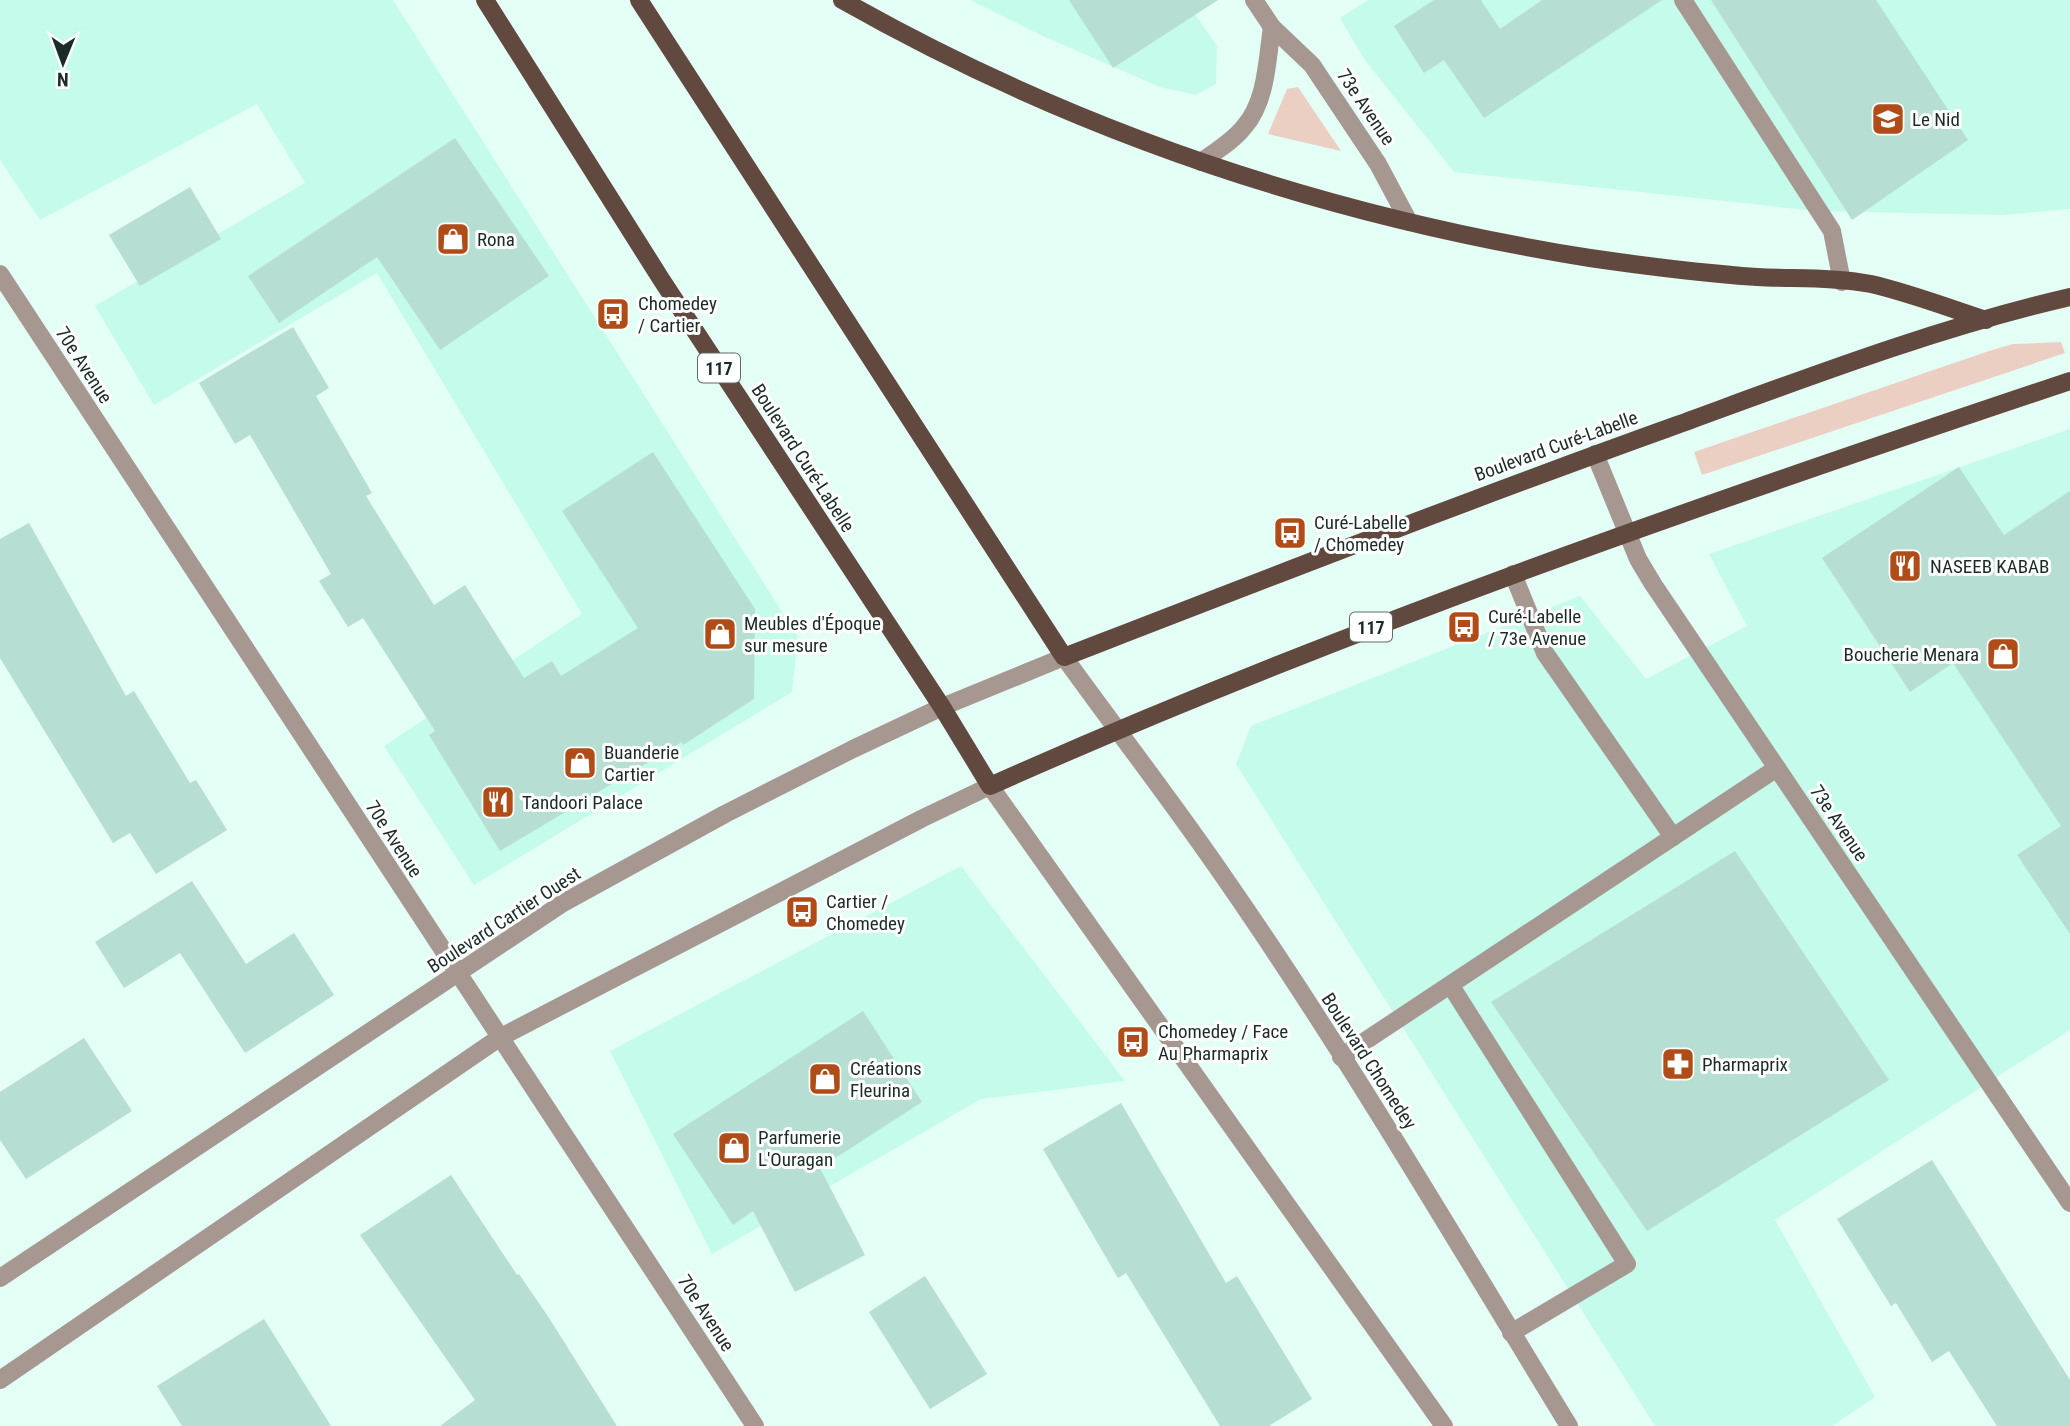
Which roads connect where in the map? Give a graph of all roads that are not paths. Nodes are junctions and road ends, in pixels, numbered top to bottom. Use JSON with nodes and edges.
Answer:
{"nodes":[{"id":1,"x":485,"y":0,"type":"edge"},
{"id":2,"x":639,"y":0,"type":"edge"},
{"id":3,"x":842,"y":0,"type":"edge"},
{"id":4,"x":1254,"y":0,"type":"edge"},
{"id":5,"x":1683,"y":0,"type":"edge"},
{"id":6,"x":1272,"y":27,"type":"junction"},
{"id":7,"x":1201,"y":162,"type":"junction"},
{"id":8,"x":1409,"y":222,"type":"junction"},
{"id":9,"x":0,"y":275,"type":"edge"},
{"id":10,"x":1842,"y":282,"type":"junction"},
{"id":11,"x":2070,"y":297,"type":"edge"},
{"id":12,"x":1986,"y":320,"type":"junction"},
{"id":13,"x":2070,"y":381,"type":"edge"},
{"id":14,"x":1595,"y":454,"type":"junction"},
{"id":15,"x":1628,"y":533,"type":"junction"},
{"id":16,"x":1513,"y":574,"type":"junction"},
{"id":17,"x":1064,"y":657,"type":"junction"},
{"id":18,"x":942,"y":707,"type":"junction"},
{"id":19,"x":1117,"y":730,"type":"junction"},
{"id":20,"x":1777,"y":768,"type":"junction"},
{"id":21,"x":990,"y":786,"type":"junction"},
{"id":22,"x":1672,"y":837,"type":"junction"},
{"id":23,"x":457,"y":974,"type":"junction"},
{"id":24,"x":1451,"y":986,"type":"junction"},
{"id":25,"x":499,"y":1038,"type":"junction"},
{"id":26,"x":1340,"y":1057,"type":"junction"},
{"id":27,"x":2070,"y":1203,"type":"edge"},
{"id":28,"x":0,"y":1278,"type":"edge"},
{"id":29,"x":1511,"y":1333,"type":"junction"},
{"id":30,"x":0,"y":1380,"type":"edge"},
{"id":31,"x":755,"y":1426,"type":"edge"},
{"id":32,"x":1444,"y":1426,"type":"edge"},
{"id":33,"x":1569,"y":1426,"type":"edge"}],
"edges":[{"from":1,"to":18,"type":"main road","name":"Boulevard Curé-Labelle","number":"117"},
{"from":2,"to":17,"type":"main road"},
{"from":3,"to":7,"type":"main road"},
{"from":4,"to":6,"type":"street","name":"73e Avenue"},
{"from":5,"to":10,"type":"street"},
{"from":6,"to":7,"type":"street"},
{"from":6,"to":8,"type":"street","name":"73e Avenue"},
{"from":7,"to":8,"type":"main road"},
{"from":8,"to":10,"type":"main road"},
{"from":9,"to":23,"type":"street","name":"70e Avenue"},
{"from":10,"to":12,"type":"main road"},
{"from":11,"to":12,"type":"main road","name":"Boulevard Curé-Labelle"},
{"from":12,"to":14,"type":"main road","name":"Boulevard Curé-Labelle"},
{"from":13,"to":15,"type":"main road","number":"117"},
{"from":14,"to":15,"type":"street","name":"73e Avenue"},
{"from":14,"to":17,"type":"main road","name":"Boulevard Curé-Labelle"},
{"from":15,"to":16,"type":"main road","number":"117"},
{"from":15,"to":20,"type":"street","name":"73e Avenue"},
{"from":16,"to":19,"type":"main road","number":"117"},
{"from":16,"to":22,"type":"street"},
{"from":17,"to":18,"type":"street","name":"Boulevard Cartier Ouest"},
{"from":17,"to":19,"type":"street"},
{"from":18,"to":21,"type":"main road","name":"Boulevard Curé-Labelle","number":"117"},
{"from":18,"to":23,"type":"street","name":"Boulevard Cartier Ouest"},
{"from":19,"to":21,"type":"main road","number":"117"},
{"from":19,"to":26,"type":"street","name":"Boulevard Chomedey"},
{"from":20,"to":22,"type":"street"},
{"from":20,"to":27,"type":"street","name":"73e Avenue"},
{"from":21,"to":25,"type":"street"},
{"from":21,"to":32,"type":"street"},
{"from":22,"to":24,"type":"street"},
{"from":23,"to":25,"type":"street","name":"70e Avenue"},
{"from":23,"to":28,"type":"street","name":"Boulevard Cartier Ouest"},
{"from":24,"to":26,"type":"street"},
{"from":24,"to":29,"type":"street"},
{"from":25,"to":30,"type":"street"},
{"from":25,"to":31,"type":"street","name":"70e Avenue"},
{"from":26,"to":29,"type":"street","name":"Boulevard Chomedey"},
{"from":29,"to":33,"type":"street","name":"Boulevard Chomedey"}]}
